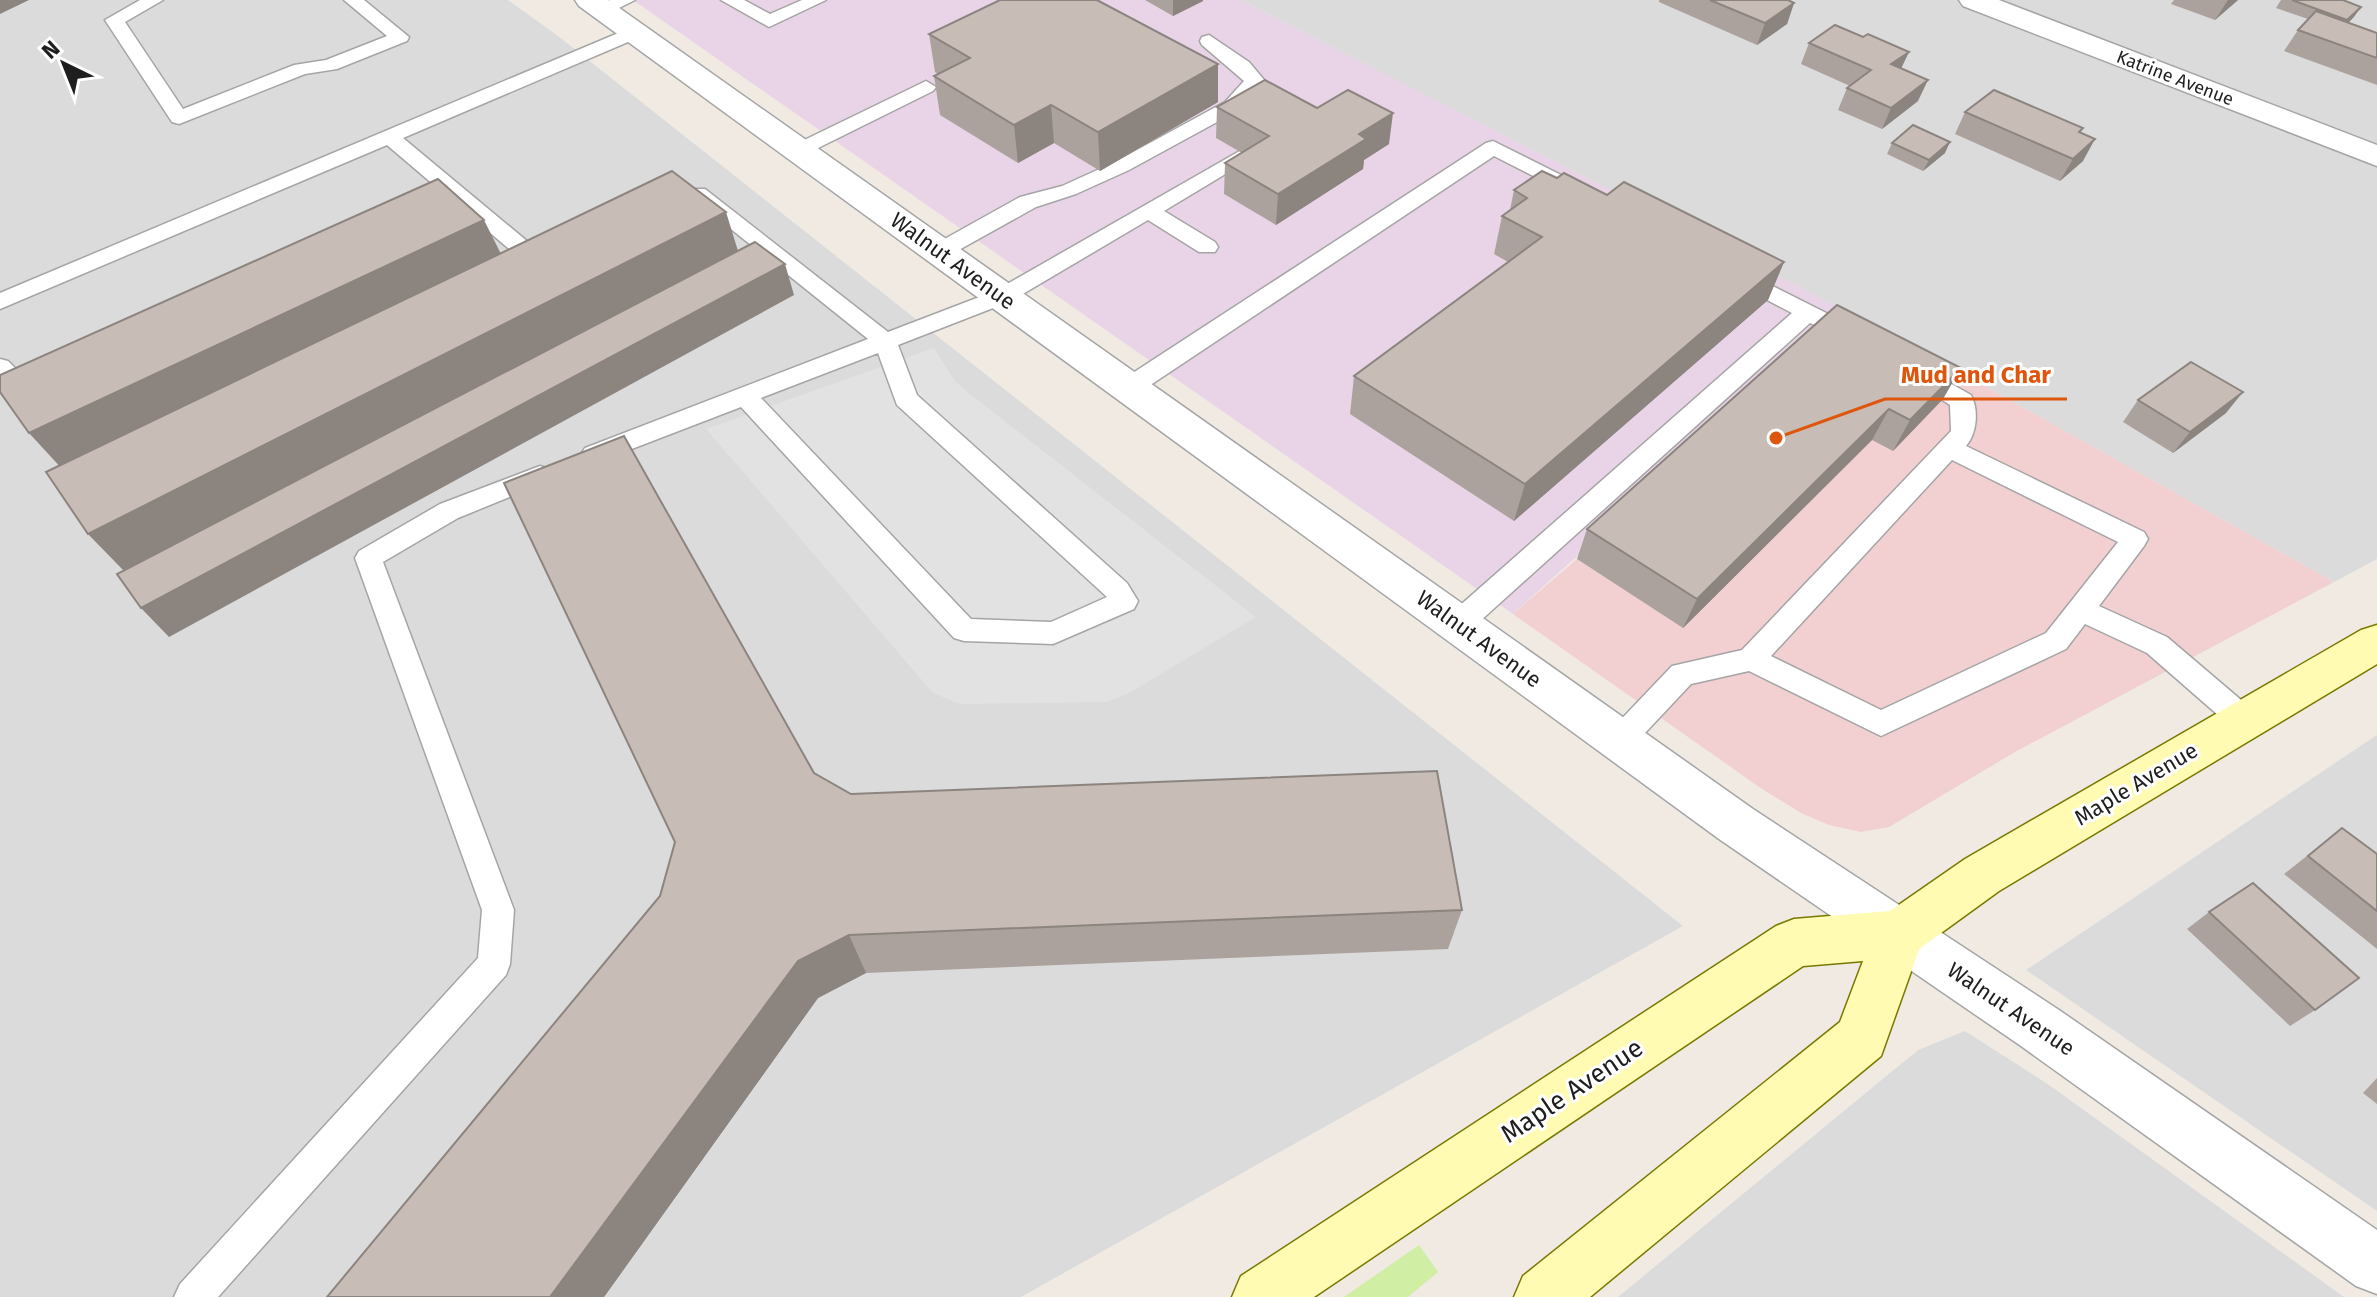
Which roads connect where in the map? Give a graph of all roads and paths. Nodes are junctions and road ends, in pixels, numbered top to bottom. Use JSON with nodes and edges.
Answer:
{"nodes":[{"id":1,"x":154,"y":0,"type":"edge"},
{"id":2,"x":353,"y":0,"type":"edge"},
{"id":3,"x":730,"y":0,"type":"edge"},
{"id":4,"x":817,"y":0,"type":"edge"},
{"id":5,"x":1973,"y":0,"type":"edge"},
{"id":6,"x":606,"y":3,"type":"edge"},
{"id":7,"x":635,"y":32,"type":"junction"},
{"id":8,"x":1209,"y":41,"type":"dead end"},
{"id":9,"x":926,"y":87,"type":"dead end"},
{"id":10,"x":388,"y":136,"type":"junction"},
{"id":11,"x":799,"y":150,"type":"junction"},
{"id":12,"x":1245,"y":154,"type":"edge"},
{"id":13,"x":2377,"y":156,"type":"edge"},
{"id":14,"x":676,"y":193,"type":"edge"},
{"id":15,"x":1589,"y":197,"type":"edge"},
{"id":16,"x":1149,"y":211,"type":"junction"},
{"id":17,"x":1207,"y":247,"type":"dead end"},
{"id":18,"x":940,"y":251,"type":"junction"},
{"id":19,"x":770,"y":252,"type":"junction"},
{"id":20,"x":1712,"y":262,"type":"edge"},
{"id":21,"x":742,"y":266,"type":"edge"},
{"id":22,"x":509,"y":275,"type":"edge"},
{"id":23,"x":1003,"y":296,"type":"junction"},
{"id":24,"x":0,"y":302,"type":"edge"},
{"id":25,"x":1808,"y":312,"type":"junction"},
{"id":26,"x":885,"y":341,"type":"junction"},
{"id":27,"x":1873,"y":345,"type":"edge"},
{"id":28,"x":1898,"y":361,"type":"edge"},
{"id":29,"x":0,"y":367,"type":"edge"},
{"id":30,"x":55,"y":379,"type":"edge"},
{"id":31,"x":1128,"y":388,"type":"junction"},
{"id":32,"x":744,"y":395,"type":"junction"},
{"id":33,"x":1949,"y":448,"type":"junction"},
{"id":34,"x":2080,"y":609,"type":"junction"},
{"id":35,"x":1458,"y":624,"type":"junction"},
{"id":36,"x":2377,"y":642,"type":"edge"},
{"id":37,"x":1751,"y":659,"type":"junction"},
{"id":38,"x":2244,"y":720,"type":"junction"},
{"id":39,"x":1620,"y":740,"type":"junction"},
{"id":40,"x":1899,"y":934,"type":"junction"},
{"id":41,"x":2377,"y":1265,"type":"edge"},
{"id":42,"x":193,"y":1297,"type":"edge"},
{"id":43,"x":1262,"y":1297,"type":"edge"},
{"id":44,"x":1544,"y":1297,"type":"edge"}],
"edges":[{"from":1,"to":2,"type":"lane"},
{"from":3,"to":4,"type":"lane"},
{"from":5,"to":13,"type":"street","name":"Katrine Avenue"},
{"from":6,"to":7,"type":"street","name":"Walnut Avenue"},
{"from":7,"to":10,"type":"lane"},
{"from":7,"to":11,"type":"street","name":"Walnut Avenue"},
{"from":8,"to":18,"type":"lane"},
{"from":9,"to":11,"type":"lane"},
{"from":10,"to":22,"type":"lane"},
{"from":10,"to":24,"type":"lane"},
{"from":11,"to":18,"type":"street","name":"Walnut Avenue"},
{"from":12,"to":16,"type":"lane"},
{"from":14,"to":19,"type":"lane"},
{"from":15,"to":31,"type":"lane"},
{"from":16,"to":17,"type":"lane"},
{"from":16,"to":23,"type":"lane"},
{"from":18,"to":23,"type":"street","name":"Walnut Avenue"},
{"from":19,"to":21,"type":"lane"},
{"from":19,"to":26,"type":"lane"},
{"from":20,"to":25,"type":"lane"},
{"from":23,"to":26,"type":"lane"},
{"from":23,"to":31,"type":"street","name":"Walnut Avenue"},
{"from":25,"to":27,"type":"lane"},
{"from":25,"to":35,"type":"lane"},
{"from":26,"to":32,"type":"lane"},
{"from":26,"to":32,"type":"lane"},
{"from":28,"to":33,"type":"lane"},
{"from":29,"to":30,"type":"lane"},
{"from":31,"to":35,"type":"street","name":"Walnut Avenue"},
{"from":32,"to":42,"type":"lane"},
{"from":33,"to":34,"type":"lane"},
{"from":33,"to":37,"type":"lane"},
{"from":34,"to":37,"type":"lane"},
{"from":34,"to":38,"type":"lane"},
{"from":35,"to":39,"type":"street","name":"Walnut Avenue"},
{"from":36,"to":38,"type":"main road","name":"Maple Avenue"},
{"from":37,"to":39,"type":"lane"},
{"from":38,"to":40,"type":"main road","name":"Maple Avenue"},
{"from":39,"to":40,"type":"street","name":"Walnut Avenue"},
{"from":40,"to":41,"type":"street","name":"Walnut Avenue"},
{"from":40,"to":43,"type":"main road","name":"Maple Avenue"},
{"from":40,"to":44,"type":"main road"}]}
